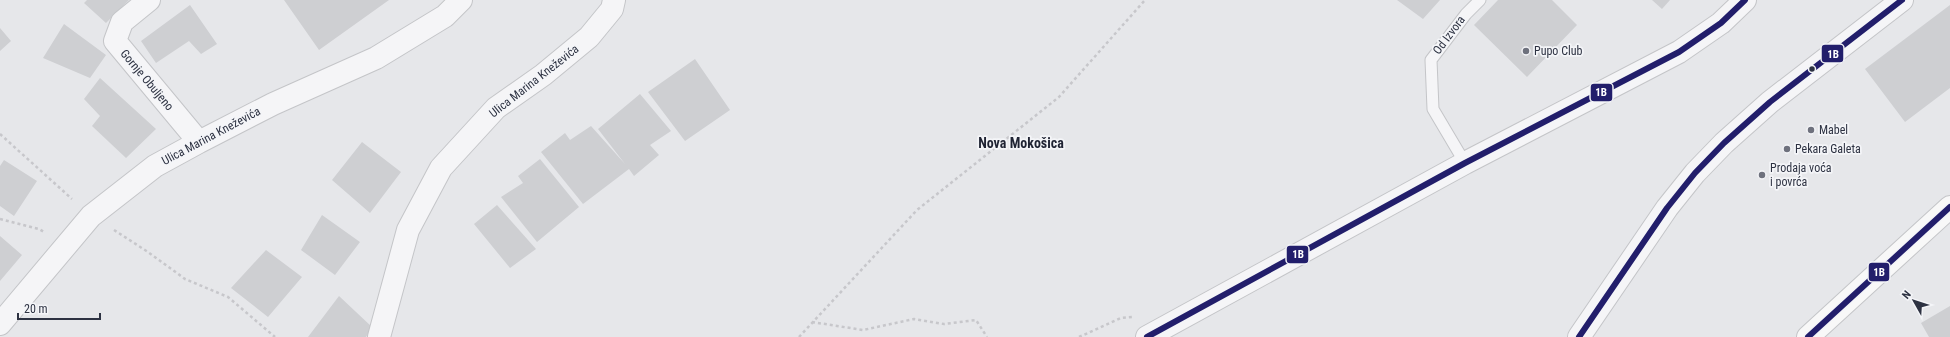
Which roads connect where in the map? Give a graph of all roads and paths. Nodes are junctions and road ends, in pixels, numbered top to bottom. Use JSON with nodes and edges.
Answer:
{"nodes":[{"id":1,"x":149,"y":0,"type":"edge"},
{"id":2,"x":462,"y":0,"type":"edge"},
{"id":3,"x":614,"y":0,"type":"edge"},
{"id":4,"x":1145,"y":0,"type":"edge"},
{"id":5,"x":1480,"y":0,"type":"edge"},
{"id":6,"x":1745,"y":0,"type":"edge"},
{"id":7,"x":1902,"y":0,"type":"edge"},
{"id":8,"x":0,"y":134,"type":"edge"},
{"id":9,"x":199,"y":142,"type":"junction"},
{"id":10,"x":1465,"y":163,"type":"junction"},
{"id":11,"x":1950,"y":207,"type":"edge"},
{"id":12,"x":91,"y":216,"type":"junction"},
{"id":13,"x":0,"y":219,"type":"edge"},
{"id":14,"x":64,"y":246,"type":"junction"},
{"id":15,"x":812,"y":322,"type":"junction"},
{"id":16,"x":0,"y":324,"type":"edge"},
{"id":17,"x":1151,"y":335,"type":"edge"},
{"id":18,"x":275,"y":337,"type":"edge"},
{"id":19,"x":379,"y":337,"type":"edge"},
{"id":20,"x":798,"y":337,"type":"edge"},
{"id":21,"x":987,"y":337,"type":"edge"},
{"id":22,"x":1079,"y":337,"type":"edge"},
{"id":23,"x":1579,"y":337,"type":"edge"},
{"id":24,"x":1808,"y":337,"type":"edge"}],
"edges":[{"from":1,"to":9,"type":"street","name":"Gornje Obuljeno"},
{"from":2,"to":9,"type":"street","name":"Ulica Marina Kneževića"},
{"from":3,"to":19,"type":"street","name":"Ulica Marina Kneževića"},
{"from":4,"to":15,"type":"path"},
{"from":5,"to":10,"type":"lane","name":"Od Izvora"},
{"from":6,"to":10,"type":"street"},
{"from":7,"to":23,"type":"street"},
{"from":8,"to":12,"type":"path"},
{"from":9,"to":12,"type":"street","name":"Ulica Marina Kneževića"},
{"from":10,"to":17,"type":"street"},
{"from":11,"to":24,"type":"main road"},
{"from":12,"to":14,"type":"street","name":"Ulica Marina Kneževića"},
{"from":12,"to":18,"type":"path"},
{"from":13,"to":14,"type":"path"},
{"from":14,"to":16,"type":"street","name":"Ulica Marina Kneževića"},
{"from":15,"to":20,"type":"path"},
{"from":15,"to":21,"type":"path"},
{"from":17,"to":22,"type":"path"}]}
